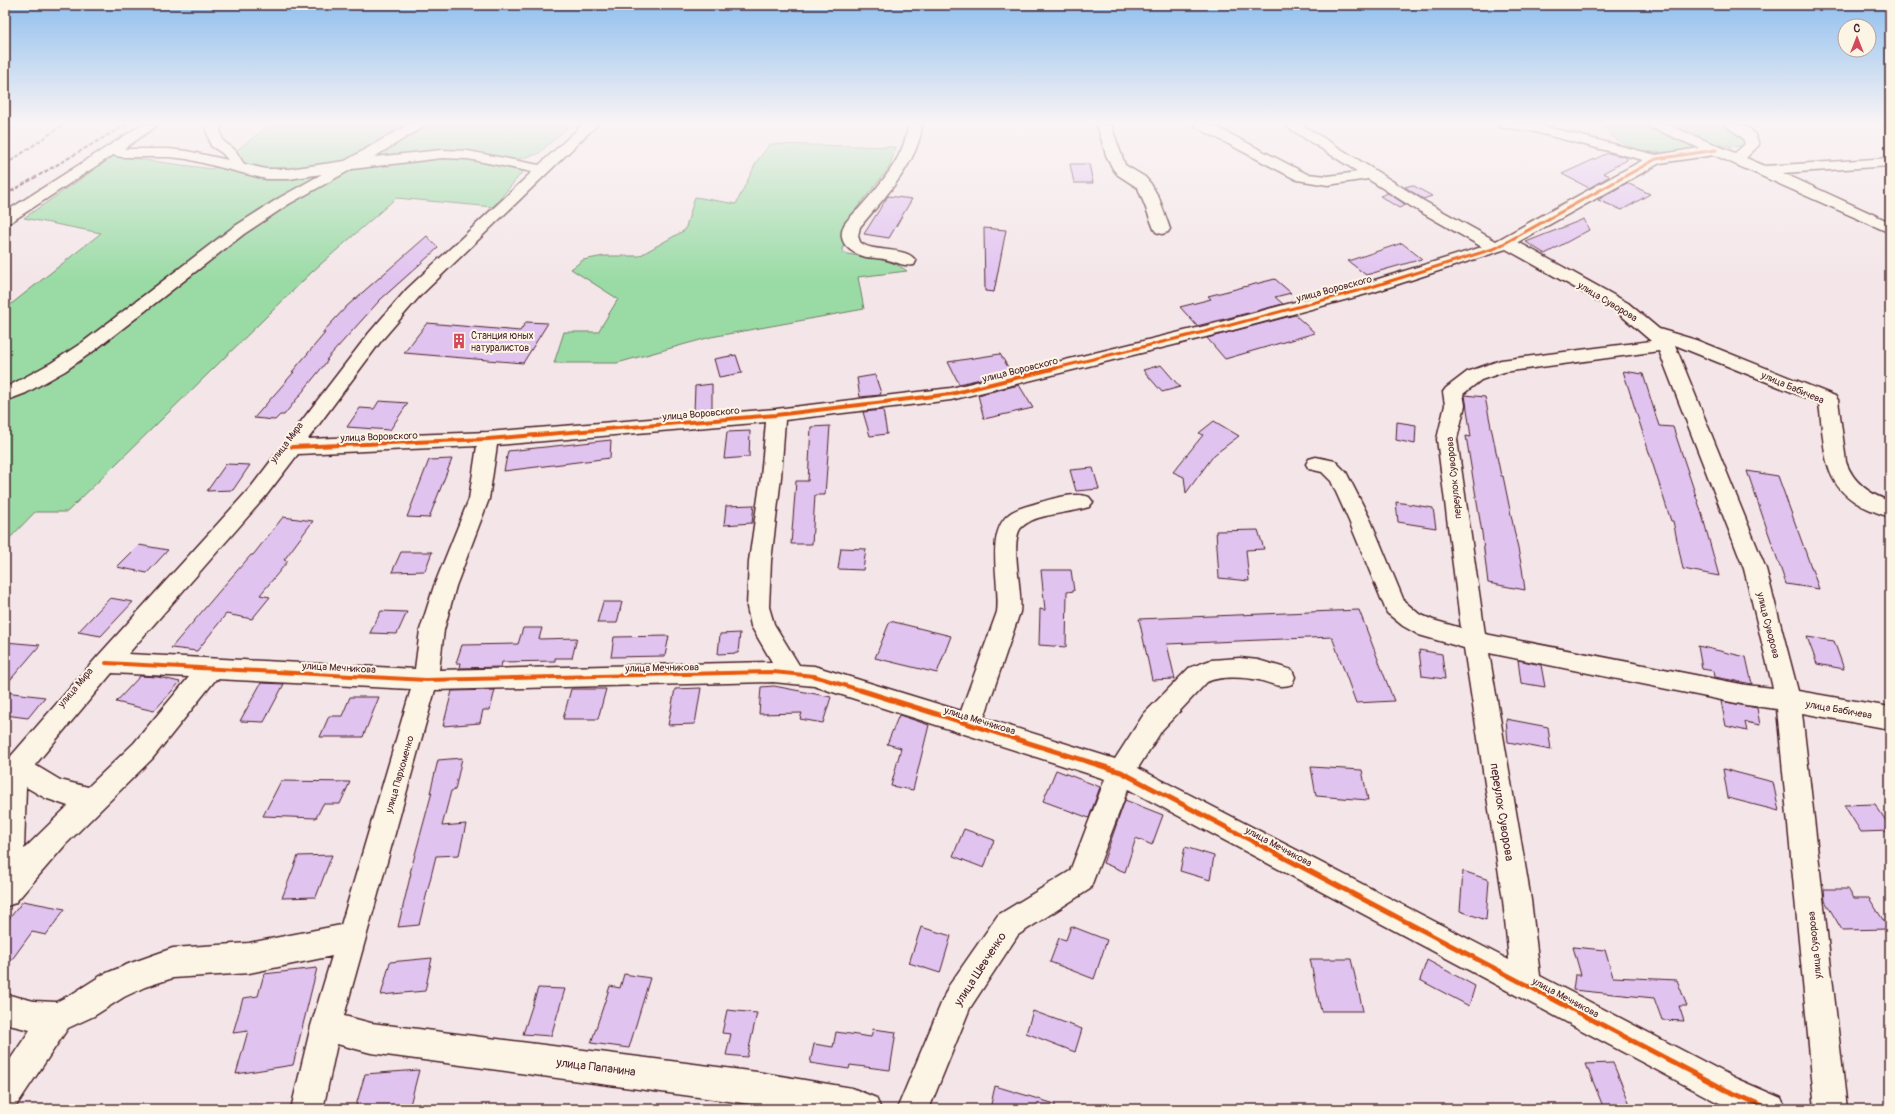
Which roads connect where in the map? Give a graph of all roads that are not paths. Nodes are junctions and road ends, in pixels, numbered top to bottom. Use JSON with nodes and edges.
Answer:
{"nodes":[{"id":1,"x":71,"y":176,"type":"edge"},
{"id":2,"x":329,"y":176,"type":"edge"},
{"id":3,"x":537,"y":176,"type":"edge"},
{"id":4,"x":892,"y":176,"type":"edge"},
{"id":5,"x":1129,"y":176,"type":"edge"},
{"id":6,"x":1300,"y":176,"type":"edge"},
{"id":7,"x":1361,"y":176,"type":"edge"},
{"id":8,"x":1374,"y":176,"type":"edge"},
{"id":9,"x":1625,"y":176,"type":"edge"},
{"id":10,"x":1776,"y":176,"type":"edge"},
{"id":11,"x":1318,"y":181,"type":"junction"},
{"id":12,"x":1305,"y":195,"type":"dead end"},
{"id":13,"x":5,"y":219,"type":"edge"},
{"id":14,"x":1162,"y":228,"type":"dead end"},
{"id":15,"x":1890,"y":228,"type":"edge"},
{"id":16,"x":1501,"y":245,"type":"junction"},
{"id":17,"x":908,"y":261,"type":"dead end"},
{"id":18,"x":1660,"y":339,"type":"junction"},
{"id":19,"x":5,"y":395,"type":"edge"},
{"id":20,"x":776,"y":415,"type":"junction"},
{"id":21,"x":488,"y":439,"type":"junction"},
{"id":22,"x":292,"y":447,"type":"junction"},
{"id":23,"x":1316,"y":464,"type":"dead end"},
{"id":24,"x":1082,"y":502,"type":"dead end"},
{"id":25,"x":1890,"y":509,"type":"edge"},
{"id":26,"x":1474,"y":641,"type":"junction"},
{"id":27,"x":106,"y":662,"type":"junction"},
{"id":28,"x":211,"y":668,"type":"junction"},
{"id":29,"x":791,"y":672,"type":"junction"},
{"id":30,"x":1283,"y":677,"type":"dead end"},
{"id":31,"x":426,"y":680,"type":"junction"},
{"id":32,"x":1788,"y":700,"type":"junction"},
{"id":33,"x":1890,"y":718,"type":"edge"},
{"id":34,"x":969,"y":724,"type":"junction"},
{"id":35,"x":1121,"y":772,"type":"junction"},
{"id":36,"x":11,"y":775,"type":"edge"},
{"id":37,"x":91,"y":800,"type":"junction"},
{"id":38,"x":5,"y":891,"type":"edge"},
{"id":39,"x":352,"y":936,"type":"junction"},
{"id":40,"x":1526,"y":985,"type":"junction"},
{"id":41,"x":5,"y":1009,"type":"edge"},
{"id":42,"x":57,"y":1017,"type":"junction"},
{"id":43,"x":326,"y":1026,"type":"junction"},
{"id":44,"x":5,"y":1094,"type":"edge"},
{"id":45,"x":1732,"y":1099,"type":"edge"},
{"id":46,"x":307,"y":1109,"type":"edge"},
{"id":47,"x":865,"y":1109,"type":"edge"},
{"id":48,"x":913,"y":1109,"type":"edge"},
{"id":49,"x":1770,"y":1109,"type":"edge"},
{"id":50,"x":1831,"y":1109,"type":"edge"}],
"edges":[{"from":1,"to":13,"type":"street"},
{"from":2,"to":19,"type":"street"},
{"from":3,"to":22,"type":"street","name":"улица Мира"},
{"from":4,"to":17,"type":"street"},
{"from":5,"to":14,"type":"street"},
{"from":6,"to":11,"type":"street"},
{"from":7,"to":11,"type":"street"},
{"from":8,"to":16,"type":"street","name":"улица Суворова"},
{"from":9,"to":16,"type":"street","name":"улица Воровского"},
{"from":10,"to":15,"type":"street"},
{"from":11,"to":12,"type":"street"},
{"from":16,"to":18,"type":"street","name":"улица Суворова"},
{"from":16,"to":20,"type":"street","name":"улица Воровского"},
{"from":18,"to":25,"type":"street","name":"улица Бабичева"},
{"from":18,"to":26,"type":"street","name":"переулок Суворова"},
{"from":18,"to":32,"type":"street","name":"улица Суворова"},
{"from":20,"to":21,"type":"street","name":"улица Воровского"},
{"from":20,"to":29,"type":"street"},
{"from":21,"to":22,"type":"street","name":"улица Воровского"},
{"from":21,"to":31,"type":"street","name":"улица Пархоменко"},
{"from":22,"to":27,"type":"street","name":"улица Мира"},
{"from":23,"to":26,"type":"street"},
{"from":24,"to":34,"type":"street"},
{"from":26,"to":32,"type":"street","name":"улица Бабичева"},
{"from":26,"to":40,"type":"street","name":"переулок Суворова"},
{"from":27,"to":28,"type":"street","name":"улица Мечникова"},
{"from":27,"to":36,"type":"street","name":"улица Мира"},
{"from":28,"to":31,"type":"street","name":"улица Мечникова"},
{"from":28,"to":37,"type":"street"},
{"from":29,"to":31,"type":"street","name":"улица Мечникова"},
{"from":29,"to":34,"type":"street","name":"улица Мечникова"},
{"from":30,"to":35,"type":"street","name":"улица Шевченко"},
{"from":31,"to":39,"type":"street","name":"улица Пархоменко"},
{"from":32,"to":33,"type":"street","name":"улица Бабичева"},
{"from":32,"to":50,"type":"street","name":"улица Суворова"},
{"from":34,"to":35,"type":"street","name":"улица Мечникова"},
{"from":35,"to":40,"type":"street","name":"улица Мечникова"},
{"from":35,"to":48,"type":"street","name":"улица Шевченко"},
{"from":36,"to":37,"type":"street"},
{"from":36,"to":38,"type":"street"},
{"from":37,"to":38,"type":"street"},
{"from":39,"to":42,"type":"street"},
{"from":39,"to":43,"type":"street","name":"улица Пархоменко"},
{"from":40,"to":45,"type":"street","name":"улица Мечникова"},
{"from":41,"to":42,"type":"street"},
{"from":42,"to":44,"type":"street"},
{"from":43,"to":46,"type":"street","name":"улица Пархоменко"},
{"from":43,"to":47,"type":"street","name":"улица Папанина"},
{"from":45,"to":49,"type":"street","name":"улица Мечникова"}]}
